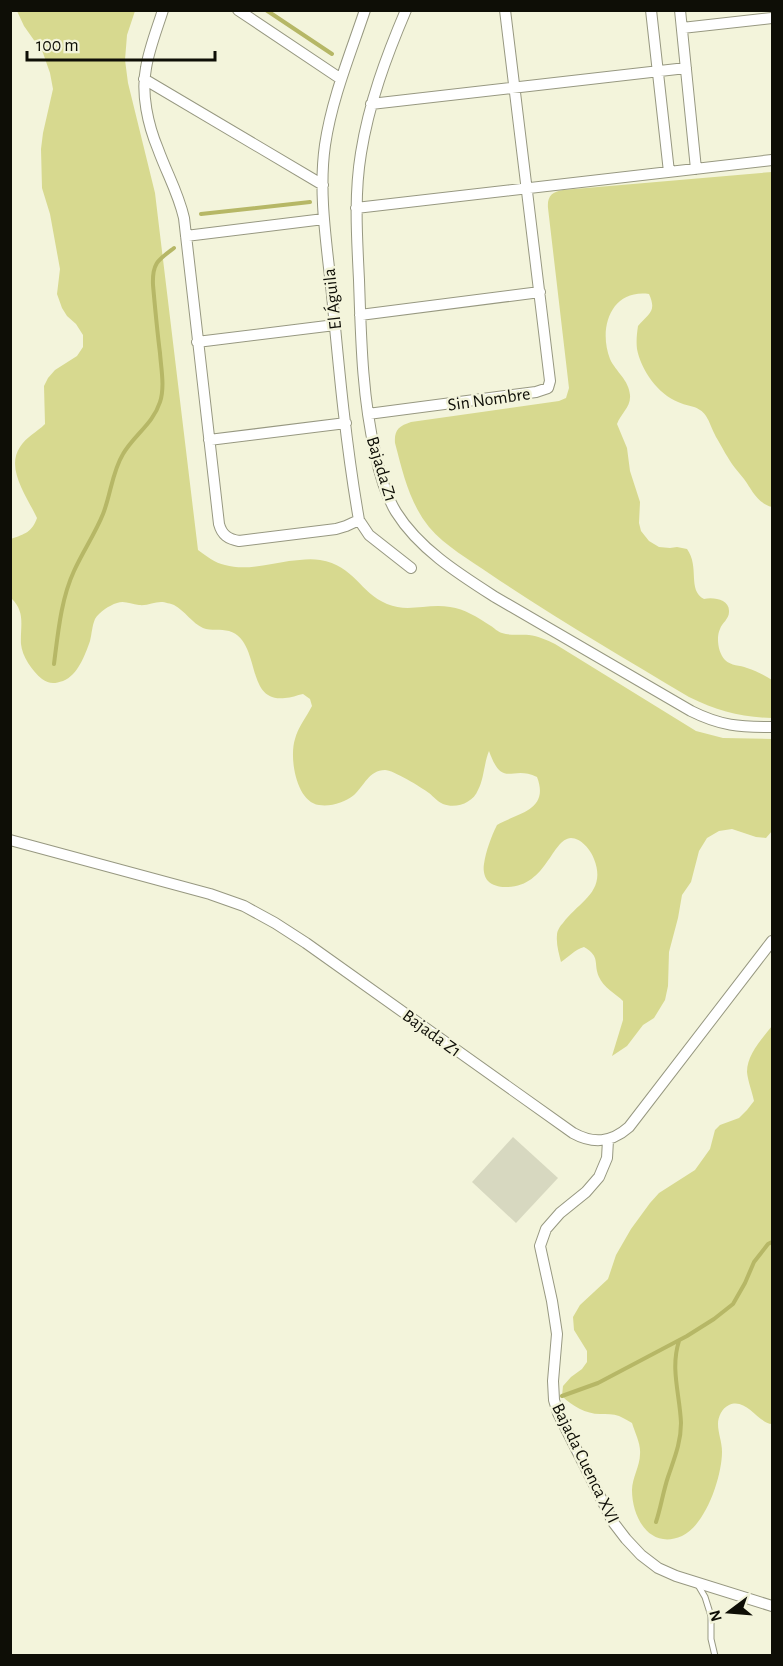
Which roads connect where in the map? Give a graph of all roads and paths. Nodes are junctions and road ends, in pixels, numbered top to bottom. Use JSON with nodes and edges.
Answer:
{"nodes":[{"id":1,"x":163,"y":10,"type":"edge"},
{"id":2,"x":238,"y":10,"type":"edge"},
{"id":3,"x":365,"y":10,"type":"edge"},
{"id":4,"x":406,"y":10,"type":"edge"},
{"id":5,"x":505,"y":10,"type":"edge"},
{"id":6,"x":651,"y":10,"type":"edge"},
{"id":7,"x":680,"y":10,"type":"edge"},
{"id":8,"x":771,"y":10,"type":"edge"},
{"id":9,"x":772,"y":20,"type":"edge"},
{"id":10,"x":682,"y":28,"type":"junction"},
{"id":11,"x":686,"y":68,"type":"junction"},
{"id":12,"x":658,"y":72,"type":"junction"},
{"id":13,"x":144,"y":79,"type":"junction"},
{"id":14,"x":341,"y":79,"type":"junction"},
{"id":15,"x":514,"y":88,"type":"junction"},
{"id":16,"x":371,"y":104,"type":"junction"},
{"id":17,"x":772,"y":160,"type":"edge"},
{"id":18,"x":696,"y":169,"type":"junction"},
{"id":19,"x":669,"y":172,"type":"junction"},
{"id":20,"x":323,"y":185,"type":"junction"},
{"id":21,"x":527,"y":188,"type":"junction"},
{"id":22,"x":356,"y":208,"type":"junction"},
{"id":23,"x":324,"y":219,"type":"junction"},
{"id":24,"x":186,"y":236,"type":"junction"},
{"id":25,"x":540,"y":292,"type":"junction"},
{"id":26,"x":360,"y":315,"type":"junction"},
{"id":27,"x":335,"y":325,"type":"junction"},
{"id":28,"x":198,"y":342,"type":"junction"},
{"id":29,"x":368,"y":414,"type":"junction"},
{"id":30,"x":346,"y":423,"type":"junction"},
{"id":31,"x":209,"y":440,"type":"junction"},
{"id":32,"x":359,"y":520,"type":"junction"},
{"id":33,"x":411,"y":568,"type":"dead end"},
{"id":34,"x":772,"y":727,"type":"edge"},
{"id":35,"x":10,"y":840,"type":"edge"},
{"id":36,"x":772,"y":941,"type":"edge"},
{"id":37,"x":608,"y":1140,"type":"junction"},
{"id":38,"x":697,"y":1582,"type":"junction"},
{"id":39,"x":772,"y":1606,"type":"edge"},
{"id":40,"x":714,"y":1656,"type":"edge"}],
"edges":[{"from":1,"to":13,"type":"street"},
{"from":2,"to":14,"type":"street"},
{"from":3,"to":14,"type":"street","name":"El Águila"},
{"from":4,"to":16,"type":"street","name":"El Águila"},
{"from":5,"to":15,"type":"street","name":"Sin Nombre"},
{"from":6,"to":12,"type":"street"},
{"from":7,"to":10,"type":"street"},
{"from":8,"to":9,"type":"street"},
{"from":9,"to":10,"type":"street"},
{"from":10,"to":11,"type":"street"},
{"from":11,"to":12,"type":"street"},
{"from":11,"to":18,"type":"street"},
{"from":12,"to":15,"type":"street"},
{"from":12,"to":19,"type":"street"},
{"from":13,"to":20,"type":"street"},
{"from":13,"to":24,"type":"street"},
{"from":14,"to":20,"type":"street","name":"El Águila"},
{"from":15,"to":16,"type":"street"},
{"from":15,"to":21,"type":"street","name":"Sin Nombre"},
{"from":16,"to":22,"type":"street","name":"El Águila"},
{"from":17,"to":18,"type":"street"},
{"from":18,"to":19,"type":"street"},
{"from":19,"to":21,"type":"street"},
{"from":20,"to":23,"type":"street","name":"El Águila"},
{"from":21,"to":22,"type":"street"},
{"from":21,"to":25,"type":"street","name":"Sin Nombre"},
{"from":22,"to":26,"type":"street","name":"El Águila"},
{"from":23,"to":24,"type":"street"},
{"from":23,"to":27,"type":"street","name":"El Águila"},
{"from":24,"to":28,"type":"street"},
{"from":25,"to":26,"type":"street"},
{"from":25,"to":29,"type":"street","name":"Sin Nombre"},
{"from":26,"to":29,"type":"street","name":"El Águila"},
{"from":27,"to":28,"type":"street"},
{"from":27,"to":30,"type":"street","name":"El Águila"},
{"from":28,"to":31,"type":"street"},
{"from":29,"to":34,"type":"street","name":"Bajada Z1"},
{"from":30,"to":31,"type":"street"},
{"from":30,"to":32,"type":"street","name":"El Águila"},
{"from":31,"to":32,"type":"street"},
{"from":32,"to":33,"type":"street"},
{"from":35,"to":37,"type":"street","name":"Bajada Z1"},
{"from":36,"to":37,"type":"street"},
{"from":37,"to":38,"type":"street","name":"Bajada Cuenca XVI"},
{"from":38,"to":39,"type":"street","name":"Bajada Cuenca XVI"},
{"from":38,"to":40,"type":"lane"}]}
